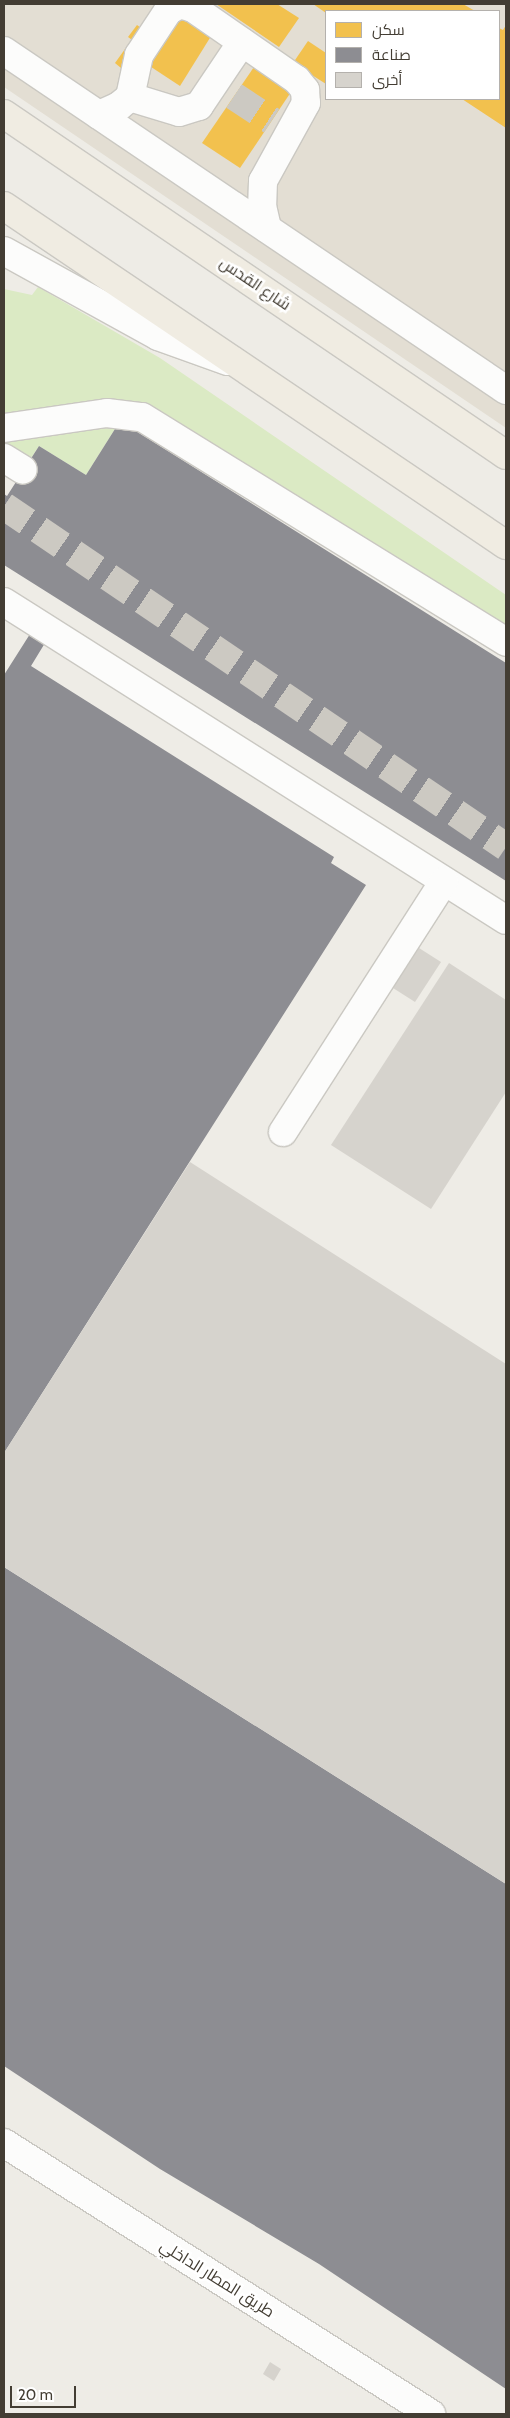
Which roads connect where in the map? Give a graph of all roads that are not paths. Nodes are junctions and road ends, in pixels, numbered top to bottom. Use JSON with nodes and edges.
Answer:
{"nodes":[{"id":1,"x":242,"y":42,"type":"junction"},
{"id":2,"x":4,"y":51,"type":"edge"},
{"id":3,"x":130,"y":97,"type":"junction"},
{"id":4,"x":4,"y":114,"type":"edge"},
{"id":5,"x":98,"y":115,"type":"junction"},
{"id":6,"x":4,"y":206,"type":"edge"},
{"id":7,"x":267,"y":228,"type":"junction"},
{"id":8,"x":11,"y":261,"type":"edge"},
{"id":9,"x":236,"y":363,"type":"junction"},
{"id":10,"x":472,"y":367,"type":"junction"},
{"id":11,"x":506,"y":368,"type":"edge"},
{"id":12,"x":506,"y":390,"type":"edge"},
{"id":13,"x":4,"y":428,"type":"edge"},
{"id":14,"x":506,"y":455,"type":"edge"},
{"id":15,"x":506,"y":545,"type":"edge"},
{"id":16,"x":4,"y":602,"type":"edge"},
{"id":17,"x":506,"y":642,"type":"edge"},
{"id":18,"x":444,"y":880,"type":"junction"},
{"id":19,"x":506,"y":920,"type":"edge"},
{"id":20,"x":282,"y":1132,"type":"dead end"},
{"id":21,"x":4,"y":2143,"type":"edge"},
{"id":22,"x":431,"y":2414,"type":"edge"}],
"edges":[{"from":1,"to":3,"type":"street"},
{"from":1,"to":3,"type":"street"},
{"from":1,"to":7,"type":"street"},
{"from":2,"to":5,"type":"street"},
{"from":3,"to":5,"type":"street"},
{"from":4,"to":14,"type":"main road","name":"شارع القدس"},
{"from":5,"to":7,"type":"street"},
{"from":6,"to":9,"type":"main road"},
{"from":7,"to":10,"type":"street"},
{"from":8,"to":9,"type":"street"},
{"from":9,"to":15,"type":"main road"},
{"from":10,"to":11,"type":"street"},
{"from":10,"to":12,"type":"street"},
{"from":13,"to":17,"type":"street"},
{"from":16,"to":18,"type":"street"},
{"from":18,"to":19,"type":"street"},
{"from":18,"to":20,"type":"street"},
{"from":21,"to":22,"type":"street","name":"طريق المطار الداخلي"}]}
